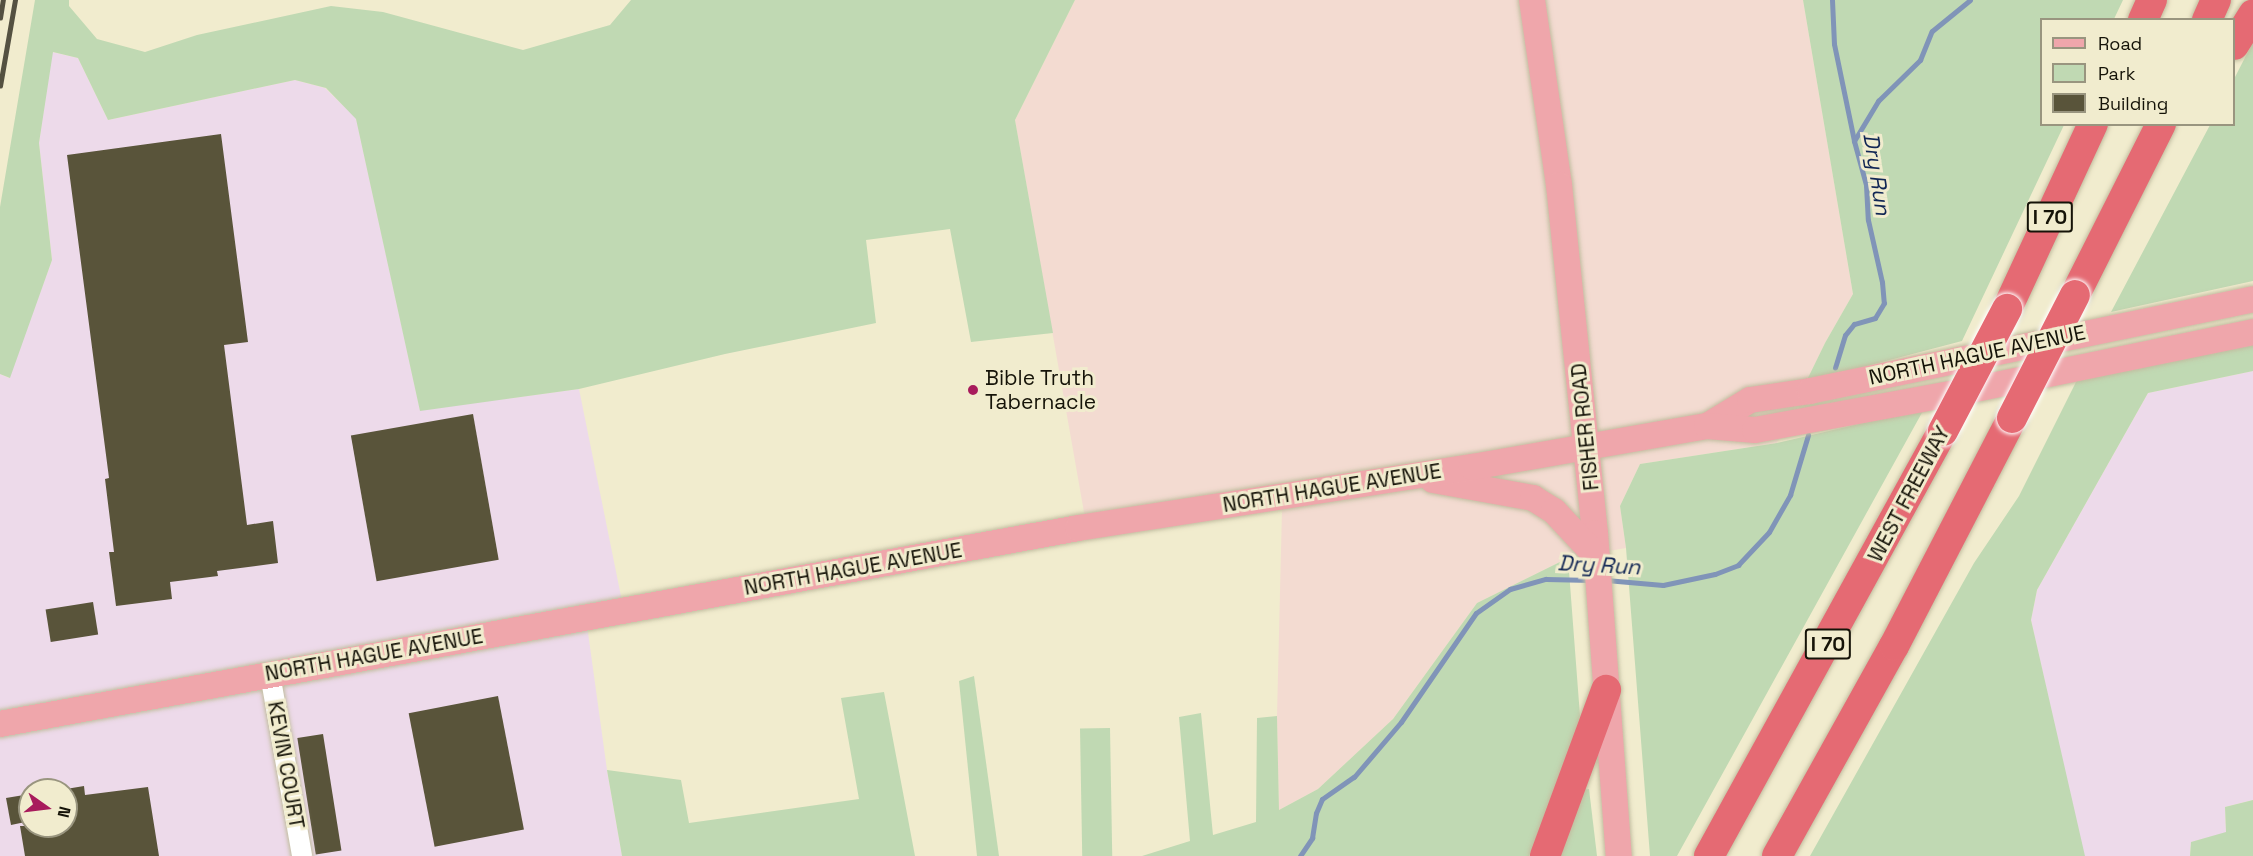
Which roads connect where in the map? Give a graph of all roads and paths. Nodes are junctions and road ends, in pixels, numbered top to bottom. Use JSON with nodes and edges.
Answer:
{"nodes":[{"id":1,"x":1532,"y":0,"type":"edge"},
{"id":2,"x":2152,"y":0,"type":"edge"},
{"id":3,"x":2216,"y":0,"type":"edge"},
{"id":4,"x":2253,"y":15,"type":"edge"},
{"id":5,"x":2144,"y":18,"type":"edge"},
{"id":6,"x":2209,"y":18,"type":"edge"},
{"id":7,"x":2235,"y":43,"type":"edge"},
{"id":8,"x":2092,"y":126,"type":"edge"},
{"id":9,"x":2160,"y":126,"type":"edge"},
{"id":10,"x":2183,"y":126,"type":"edge"},
{"id":11,"x":2110,"y":226,"type":"junction"},
{"id":12,"x":2253,"y":299,"type":"edge"},
{"id":13,"x":2253,"y":332,"type":"edge"},
{"id":14,"x":1707,"y":426,"type":"junction"},
{"id":15,"x":1587,"y":448,"type":"junction"},
{"id":16,"x":1410,"y":476,"type":"junction"},
{"id":17,"x":1597,"y":557,"type":"junction"},
{"id":18,"x":270,"y":674,"type":"junction"},
{"id":19,"x":1606,"y":690,"type":"junction"},
{"id":20,"x":0,"y":724,"type":"edge"},
{"id":21,"x":302,"y":856,"type":"edge"},
{"id":22,"x":1545,"y":856,"type":"edge"},
{"id":23,"x":1619,"y":856,"type":"edge"},
{"id":24,"x":1709,"y":856,"type":"edge"},
{"id":25,"x":1777,"y":856,"type":"edge"}],
"edges":[{"from":1,"to":15,"type":"main road","name":"FISHER ROAD"},
{"from":2,"to":5,"type":"highway"},
{"from":3,"to":6,"type":"highway"},
{"from":4,"to":7,"type":"highway"},
{"from":8,"to":24,"type":"highway","name":"WEST FREEWAY","number":"I 70","bridge":true},
{"from":9,"to":11,"type":"highway","number":"I 70"},
{"from":10,"to":11,"type":"highway"},
{"from":11,"to":25,"type":"highway","number":"I 70","bridge":true},
{"from":12,"to":14,"type":"main road","name":"NORTH HAGUE AVENUE"},
{"from":13,"to":14,"type":"main road","name":"NORTH HAGUE AVENUE"},
{"from":14,"to":15,"type":"main road","name":"NORTH HAGUE AVENUE"},
{"from":15,"to":16,"type":"main road","name":"NORTH HAGUE AVENUE"},
{"from":15,"to":17,"type":"main road","name":"FISHER ROAD"},
{"from":16,"to":17,"type":"main road"},
{"from":16,"to":18,"type":"main road","name":"NORTH HAGUE AVENUE"},
{"from":17,"to":19,"type":"main road","name":"FISHER ROAD"},
{"from":18,"to":20,"type":"main road","name":"NORTH HAGUE AVENUE"},
{"from":18,"to":21,"type":"street","name":"KEVIN COURT"},
{"from":19,"to":22,"type":"highway"},
{"from":19,"to":23,"type":"main road","name":"FISHER ROAD"}]}
